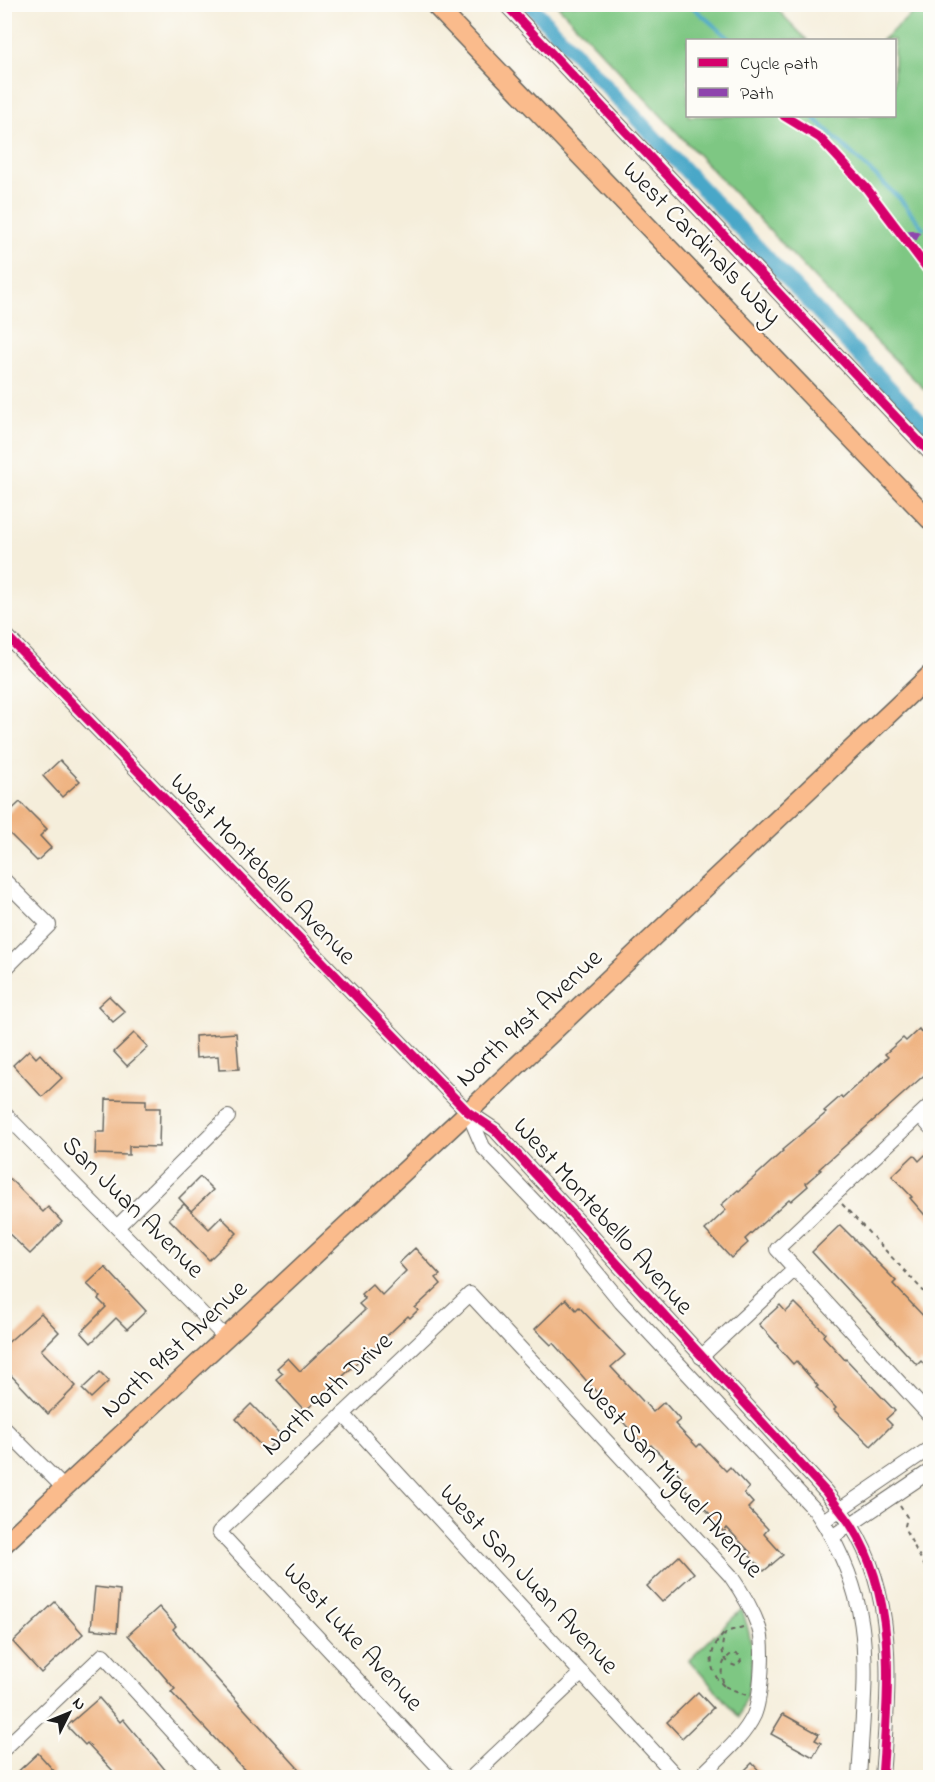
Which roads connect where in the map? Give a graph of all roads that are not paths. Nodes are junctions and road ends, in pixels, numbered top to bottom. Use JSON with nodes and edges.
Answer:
{"nodes":[{"id":1,"x":434,"y":4,"type":"edge"},
{"id":2,"x":505,"y":4,"type":"edge"},
{"id":3,"x":930,"y":453,"type":"edge"},
{"id":4,"x":930,"y":520,"type":"edge"},
{"id":5,"x":4,"y":633,"type":"edge"},
{"id":6,"x":930,"y":675,"type":"edge"},
{"id":7,"x":4,"y":880,"type":"edge"},
{"id":8,"x":4,"y":970,"type":"edge"},
{"id":9,"x":930,"y":1105,"type":"edge"},
{"id":10,"x":468,"y":1112,"type":"junction"},
{"id":11,"x":4,"y":1113,"type":"edge"},
{"id":12,"x":920,"y":1116,"type":"junction"},
{"id":13,"x":228,"y":1117,"type":"dead end"},
{"id":14,"x":930,"y":1127,"type":"edge"},
{"id":15,"x":117,"y":1227,"type":"junction"},
{"id":16,"x":795,"y":1269,"type":"junction"},
{"id":17,"x":470,"y":1294,"type":"joint"},
{"id":18,"x":226,"y":1338,"type":"junction"},
{"id":19,"x":701,"y":1357,"type":"junction"},
{"id":20,"x":343,"y":1414,"type":"junction"},
{"id":21,"x":930,"y":1416,"type":"edge"},
{"id":22,"x":4,"y":1428,"type":"edge"},
{"id":23,"x":930,"y":1448,"type":"edge"},
{"id":24,"x":930,"y":1472,"type":"edge"},
{"id":25,"x":64,"y":1488,"type":"junction"},
{"id":26,"x":839,"y":1510,"type":"junction"},
{"id":27,"x":823,"y":1521,"type":"junction"},
{"id":28,"x":850,"y":1525,"type":"junction"},
{"id":29,"x":219,"y":1532,"type":"joint"},
{"id":30,"x":832,"y":1537,"type":"junction"},
{"id":31,"x":4,"y":1544,"type":"edge"},
{"id":32,"x":582,"y":1673,"type":"junction"},
{"id":33,"x":4,"y":1749,"type":"edge"},
{"id":34,"x":215,"y":1778,"type":"edge"},
{"id":35,"x":449,"y":1778,"type":"edge"},
{"id":36,"x":471,"y":1778,"type":"edge"},
{"id":37,"x":678,"y":1778,"type":"edge"},
{"id":38,"x":699,"y":1778,"type":"edge"},
{"id":39,"x":860,"y":1778,"type":"edge"},
{"id":40,"x":882,"y":1778,"type":"edge"}],
"edges":[{"from":1,"to":4,"type":"main road","name":"West Cardinals Way"},
{"from":2,"to":3,"type":"street"},
{"from":5,"to":10,"type":"street","name":"West Montebello Avenue"},
{"from":6,"to":10,"type":"main road","name":"North 91st Avenue"},
{"from":7,"to":8,"type":"street"},
{"from":9,"to":12,"type":"street"},
{"from":10,"to":18,"type":"main road","name":"North 91st Avenue"},
{"from":10,"to":19,"type":"street","name":"West Montebello Avenue"},
{"from":10,"to":27,"type":"street","name":"West Montebello Avenue"},
{"from":11,"to":15,"type":"street","name":"San Juan Avenue"},
{"from":12,"to":14,"type":"street"},
{"from":12,"to":16,"type":"street"},
{"from":13,"to":15,"type":"street"},
{"from":15,"to":18,"type":"street","name":"San Juan Avenue"},
{"from":16,"to":19,"type":"street"},
{"from":16,"to":21,"type":"street"},
{"from":17,"to":20,"type":"street","name":"North 90th Drive"},
{"from":17,"to":38,"type":"street","name":"West San Miguel Avenue"},
{"from":18,"to":25,"type":"main road","name":"North 91st Avenue"},
{"from":19,"to":26,"type":"street","name":"West Montebello Avenue"},
{"from":20,"to":29,"type":"street","name":"North 90th Drive"},
{"from":20,"to":32,"type":"street","name":"West San Juan Avenue"},
{"from":22,"to":25,"type":"street"},
{"from":23,"to":26,"type":"street"},
{"from":24,"to":28,"type":"street"},
{"from":25,"to":31,"type":"main road","name":"North 91st Avenue"},
{"from":26,"to":27,"type":"street"},
{"from":26,"to":28,"type":"street","name":"West Montebello Avenue"},
{"from":27,"to":30,"type":"street","name":"West Montebello Avenue"},
{"from":28,"to":30,"type":"street"},
{"from":28,"to":40,"type":"street","name":"West Montebello Avenue"},
{"from":29,"to":35,"type":"street","name":"West Luke Avenue"},
{"from":30,"to":39,"type":"street","name":"West Montebello Avenue"},
{"from":32,"to":36,"type":"street"},
{"from":32,"to":37,"type":"street","name":"West San Juan Avenue"},
{"from":33,"to":34,"type":"street"}]}
